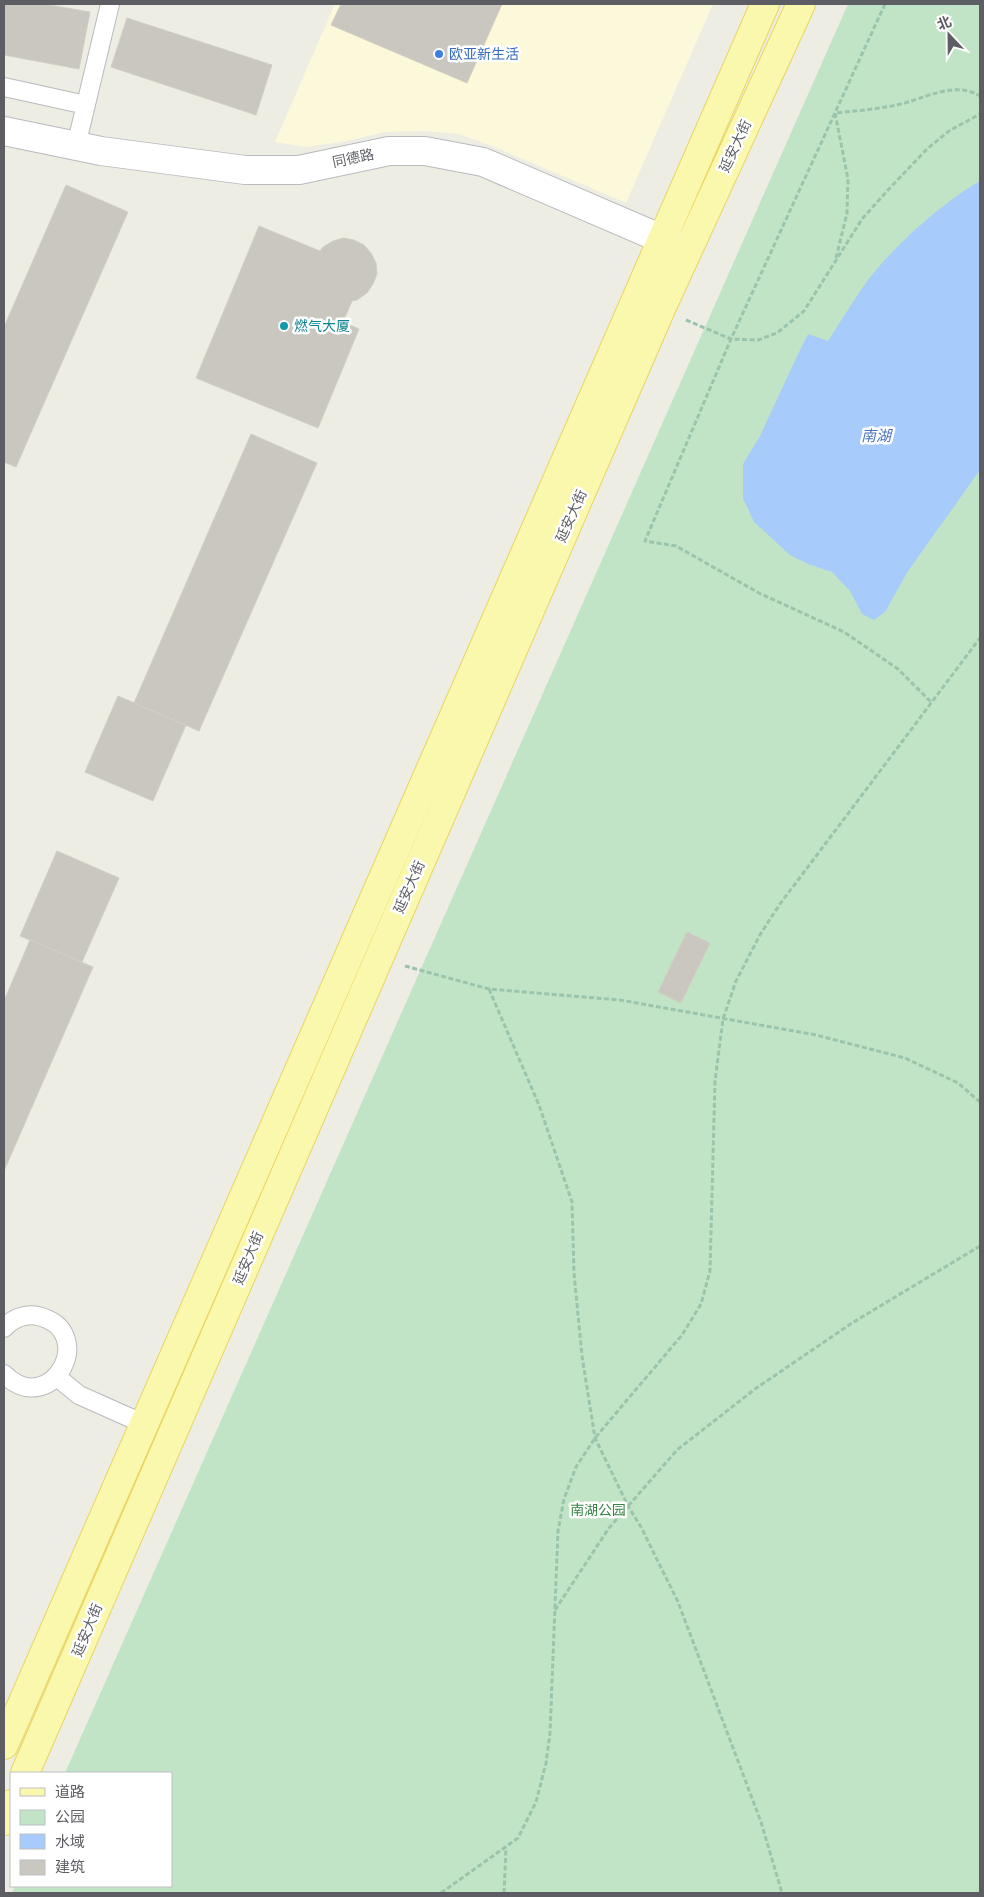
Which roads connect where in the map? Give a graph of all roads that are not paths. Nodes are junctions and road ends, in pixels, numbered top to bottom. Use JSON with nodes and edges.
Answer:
{"nodes":[{"id":1,"x":110,"y":4,"type":"edge"},
{"id":2,"x":765,"y":4,"type":"edge"},
{"id":3,"x":801,"y":4,"type":"edge"},
{"id":4,"x":4,"y":87,"type":"edge"},
{"id":5,"x":86,"y":105,"type":"junction"},
{"id":6,"x":4,"y":131,"type":"edge"},
{"id":7,"x":76,"y":146,"type":"junction"},
{"id":8,"x":662,"y":239,"type":"junction"},
{"id":9,"x":688,"y":250,"type":"junction"},
{"id":10,"x":6,"y":1321,"type":"edge"},
{"id":11,"x":4,"y":1374,"type":"edge"},
{"id":12,"x":57,"y":1377,"type":"junction"},
{"id":13,"x":144,"y":1424,"type":"junction"},
{"id":14,"x":4,"y":1746,"type":"edge"},
{"id":15,"x":25,"y":1772,"type":"edge"},
{"id":16,"x":10,"y":1806,"type":"edge"},
{"id":17,"x":4,"y":1821,"type":"edge"}],
"edges":[{"from":1,"to":5,"type":"lane"},
{"from":2,"to":8,"type":"main road","name":"延安大街"},
{"from":3,"to":9,"type":"main road","name":"延安大街"},
{"from":4,"to":5,"type":"lane"},
{"from":5,"to":7,"type":"lane"},
{"from":6,"to":7,"type":"street","name":"同德路"},
{"from":7,"to":8,"type":"street","name":"同德路"},
{"from":8,"to":9,"type":"street","name":"同德路"},
{"from":8,"to":13,"type":"main road","name":"延安大街"},
{"from":9,"to":15,"type":"main road","name":"延安大街"},
{"from":10,"to":12,"type":"lane"},
{"from":11,"to":12,"type":"lane"},
{"from":12,"to":13,"type":"lane"},
{"from":13,"to":14,"type":"main road","name":"延安大街"},
{"from":16,"to":17,"type":"main road"}]}
